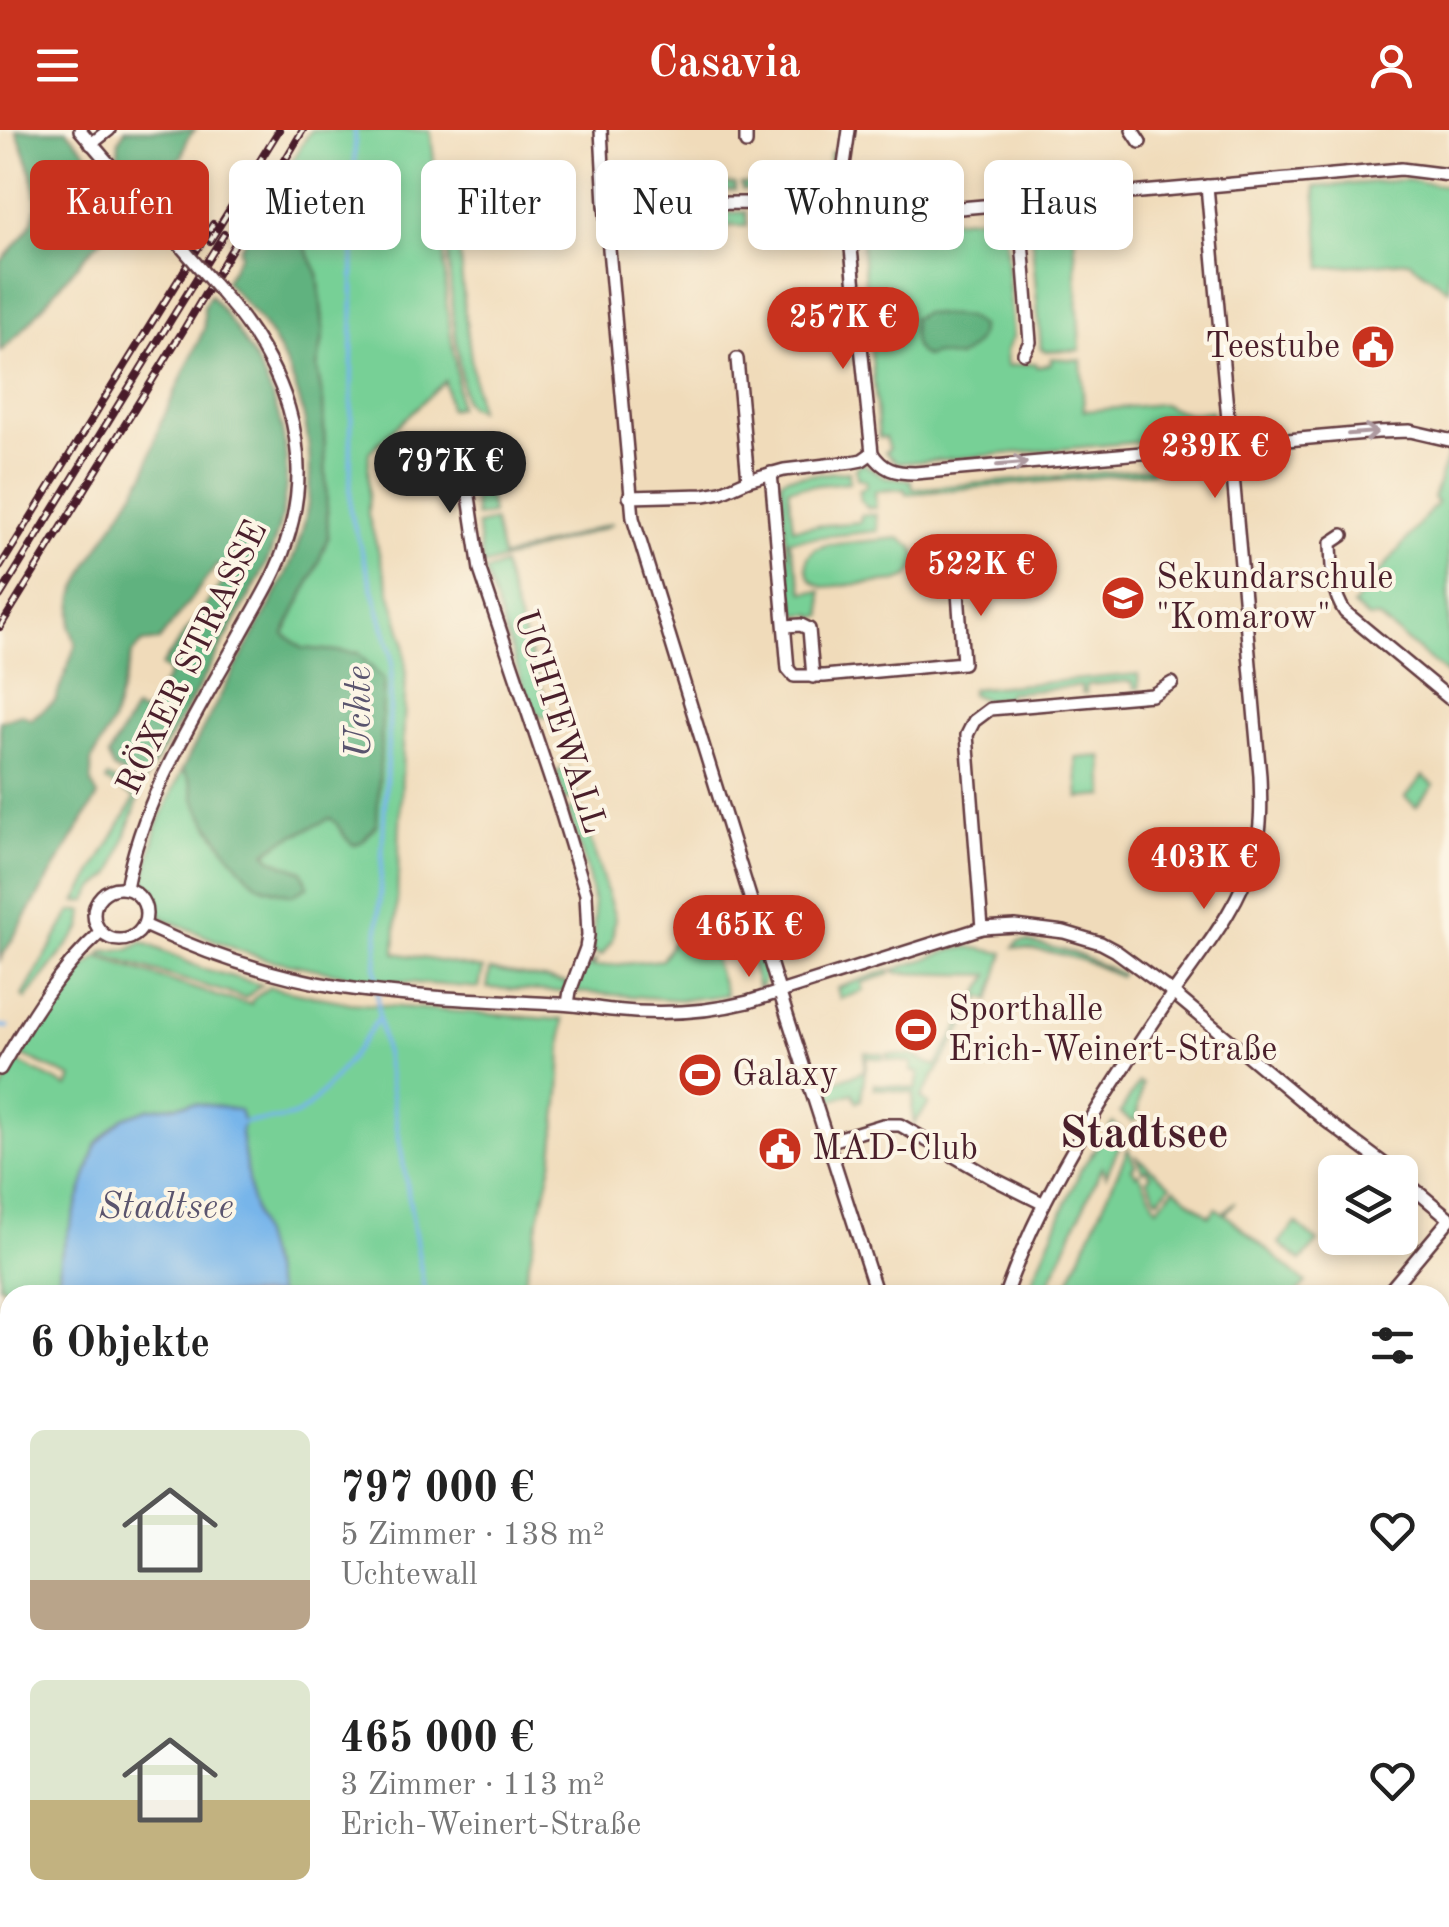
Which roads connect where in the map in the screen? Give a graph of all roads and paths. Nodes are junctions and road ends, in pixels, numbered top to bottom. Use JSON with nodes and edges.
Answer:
{"nodes":[{"id":1,"x":80,"y":130,"type":"edge"},
{"id":2,"x":109,"y":130,"type":"edge"},
{"id":3,"x":601,"y":130,"type":"edge"},
{"id":4,"x":848,"y":130,"type":"edge"},
{"id":5,"x":1132,"y":130,"type":"edge"},
{"id":6,"x":1140,"y":142,"type":"dead end"},
{"id":7,"x":92,"y":144,"type":"junction"},
{"id":8,"x":603,"y":160,"type":"edge"},
{"id":9,"x":844,"y":160,"type":"edge"},
{"id":10,"x":1449,"y":175,"type":"edge"},
{"id":11,"x":1208,"y":186,"type":"junction"},
{"id":12,"x":1133,"y":193,"type":"edge"},
{"id":13,"x":610,"y":250,"type":"edge"},
{"id":14,"x":851,"y":250,"type":"edge"},
{"id":15,"x":1022,"y":250,"type":"edge"},
{"id":16,"x":1024,"y":353,"type":"dead end"},
{"id":17,"x":737,"y":358,"type":"dead end"},
{"id":18,"x":1449,"y":440,"type":"edge"},
{"id":19,"x":1230,"y":444,"type":"junction"},
{"id":20,"x":872,"y":453,"type":"junction"},
{"id":21,"x":464,"y":456,"type":"dead end"},
{"id":22,"x":771,"y":473,"type":"junction"},
{"id":23,"x":748,"y":480,"type":"junction"},
{"id":24,"x":630,"y":497,"type":"junction"},
{"id":25,"x":1343,"y":535,"type":"dead end"},
{"id":26,"x":957,"y":578,"type":"dead end"},
{"id":27,"x":785,"y":626,"type":"junction"},
{"id":28,"x":813,"y":677,"type":"junction"},
{"id":29,"x":1172,"y":683,"type":"dead end"},
{"id":30,"x":1449,"y":698,"type":"edge"},
{"id":31,"x":126,"y":888,"type":"junction"},
{"id":32,"x":144,"y":926,"type":"junction"},
{"id":33,"x":982,"y":928,"type":"junction"},
{"id":34,"x":100,"y":932,"type":"junction"},
{"id":35,"x":780,"y":993,"type":"junction"},
{"id":36,"x":1173,"y":993,"type":"junction"},
{"id":37,"x":568,"y":1004,"type":"junction"},
{"id":38,"x":0,"y":1070,"type":"edge"},
{"id":39,"x":827,"y":1142,"type":"junction"},
{"id":40,"x":1373,"y":1155,"type":"edge"},
{"id":41,"x":1418,"y":1192,"type":"edge"},
{"id":42,"x":1044,"y":1204,"type":"junction"},
{"id":43,"x":1449,"y":1219,"type":"edge"},
{"id":44,"x":874,"y":1285,"type":"edge"},
{"id":45,"x":1008,"y":1285,"type":"edge"},
{"id":46,"x":1394,"y":1285,"type":"edge"}],
"edges":[{"from":1,"to":7,"type":"street","name":"RÖXER STRASSE"},
{"from":2,"to":7,"type":"street"},
{"from":3,"to":8,"type":"street"},
{"from":4,"to":9,"type":"street"},
{"from":5,"to":6,"type":"street"},
{"from":7,"to":31,"type":"street","name":"RÖXER STRASSE","bridge":true},
{"from":10,"to":11,"type":"street"},
{"from":11,"to":12,"type":"street"},
{"from":11,"to":19,"type":"street"},
{"from":13,"to":24,"type":"street"},
{"from":14,"to":20,"type":"street"},
{"from":15,"to":16,"type":"street"},
{"from":17,"to":23,"type":"street"},
{"from":19,"to":18,"type":"street","one_way":true},
{"from":20,"to":19,"type":"street","one_way":true},
{"from":19,"to":36,"type":"street"},
{"from":20,"to":22,"type":"street"},
{"from":21,"to":37,"type":"street","name":"UCHTEWALL"},
{"from":22,"to":23,"type":"street"},
{"from":22,"to":27,"type":"street"},
{"from":23,"to":24,"type":"street"},
{"from":24,"to":35,"type":"street"},
{"from":25,"to":30,"type":"street"},
{"from":26,"to":28,"type":"street"},
{"from":27,"to":28,"type":"street"},
{"from":27,"to":28,"type":"street"},
{"from":29,"to":33,"type":"street"},
{"from":31,"to":32,"type":"street"},
{"from":31,"to":34,"type":"street"},
{"from":32,"to":34,"type":"street"},
{"from":32,"to":37,"type":"street"},
{"from":33,"to":35,"type":"street"},
{"from":33,"to":36,"type":"street"},
{"from":34,"to":38,"type":"street"},
{"from":35,"to":37,"type":"street"},
{"from":35,"to":39,"type":"street"},
{"from":36,"to":40,"type":"street"},
{"from":36,"to":42,"type":"street"},
{"from":39,"to":42,"type":"street"},
{"from":39,"to":44,"type":"street"},
{"from":41,"to":43,"type":"street"},
{"from":42,"to":45,"type":"street"},
{"from":43,"to":46,"type":"street"}]}
